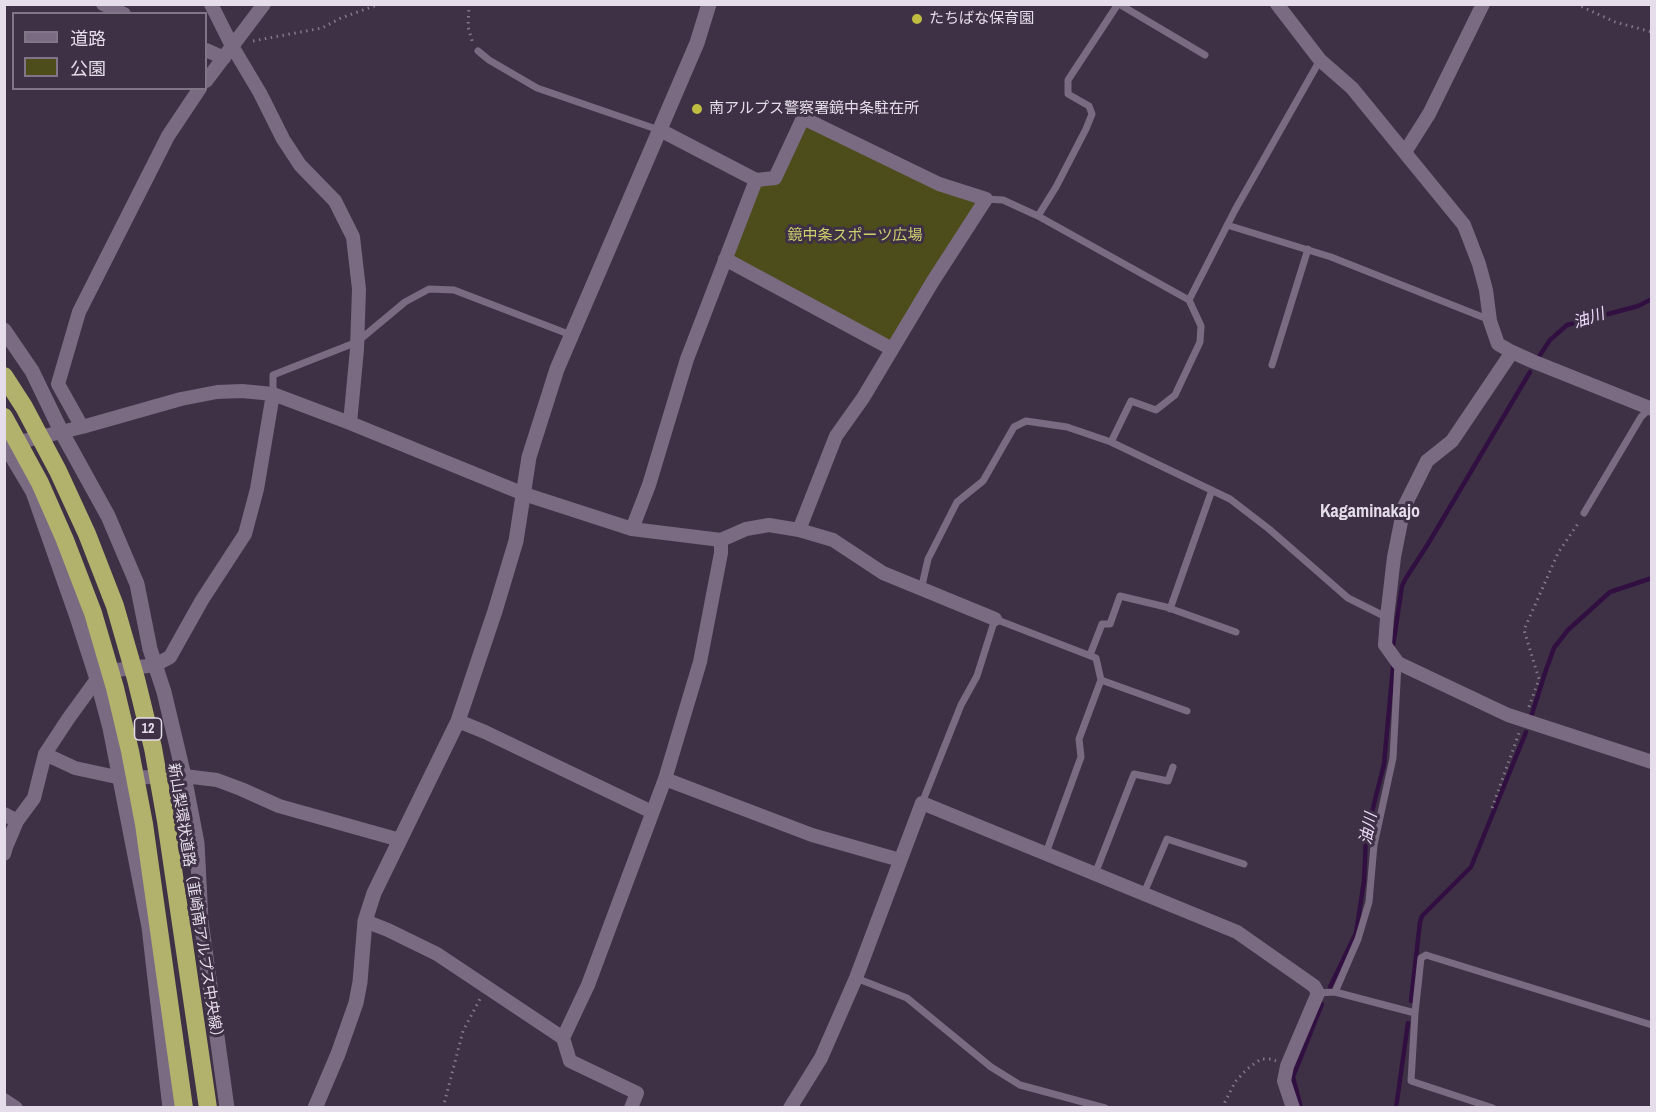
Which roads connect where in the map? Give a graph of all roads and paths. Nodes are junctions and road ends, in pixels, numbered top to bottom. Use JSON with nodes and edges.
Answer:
{"nodes":[{"id":1,"x":103,"y":4,"type":"edge"},
{"id":2,"x":211,"y":4,"type":"edge"},
{"id":3,"x":264,"y":4,"type":"edge"},
{"id":4,"x":381,"y":4,"type":"edge"},
{"id":5,"x":469,"y":4,"type":"edge"},
{"id":6,"x":709,"y":4,"type":"edge"},
{"id":7,"x":1118,"y":4,"type":"edge"},
{"id":8,"x":1277,"y":4,"type":"edge"},
{"id":9,"x":1483,"y":4,"type":"edge"},
{"id":10,"x":1576,"y":4,"type":"edge"},
{"id":11,"x":119,"y":12,"type":"edge"},
{"id":12,"x":1652,"y":32,"type":"edge"},
{"id":13,"x":235,"y":42,"type":"junction"},
{"id":14,"x":207,"y":50,"type":"edge"},
{"id":15,"x":478,"y":51,"type":"joint"},
{"id":16,"x":1205,"y":55,"type":"dead end"},
{"id":17,"x":224,"y":58,"type":"junction"},
{"id":18,"x":1320,"y":60,"type":"junction"},
{"id":19,"x":207,"y":80,"type":"edge"},
{"id":20,"x":199,"y":90,"type":"edge"},
{"id":21,"x":660,"y":130,"type":"junction"},
{"id":22,"x":1405,"y":152,"type":"junction"},
{"id":23,"x":756,"y":180,"type":"junction"},
{"id":24,"x":986,"y":199,"type":"junction"},
{"id":25,"x":1038,"y":216,"type":"junction"},
{"id":26,"x":1227,"y":225,"type":"junction"},
{"id":27,"x":1308,"y":249,"type":"junction"},
{"id":28,"x":725,"y":259,"type":"junction"},
{"id":29,"x":1189,"y":300,"type":"junction"},
{"id":30,"x":1490,"y":321,"type":"junction"},
{"id":31,"x":4,"y":330,"type":"edge"},
{"id":32,"x":571,"y":334,"type":"junction"},
{"id":33,"x":357,"y":342,"type":"junction"},
{"id":34,"x":892,"y":349,"type":"junction"},
{"id":35,"x":1512,"y":352,"type":"junction"},
{"id":36,"x":1272,"y":365,"type":"dead end"},
{"id":37,"x":4,"y":376,"type":"edge"},
{"id":38,"x":273,"y":394,"type":"junction"},
{"id":39,"x":1651,"y":409,"type":"edge"},
{"id":40,"x":4,"y":417,"type":"edge"},
{"id":41,"x":350,"y":423,"type":"junction"},
{"id":42,"x":82,"y":427,"type":"junction"},
{"id":43,"x":61,"y":431,"type":"junction"},
{"id":44,"x":1111,"y":442,"type":"junction"},
{"id":45,"x":5,"y":445,"type":"edge"},
{"id":46,"x":1212,"y":490,"type":"junction"},
{"id":47,"x":524,"y":494,"type":"junction"},
{"id":48,"x":1584,"y":513,"type":"joint"},
{"id":49,"x":632,"y":529,"type":"junction"},
{"id":50,"x":799,"y":531,"type":"junction"},
{"id":51,"x":721,"y":540,"type":"junction"},
{"id":52,"x":921,"y":590,"type":"junction"},
{"id":53,"x":1170,"y":609,"type":"junction"},
{"id":54,"x":1387,"y":617,"type":"junction"},
{"id":55,"x":995,"y":619,"type":"junction"},
{"id":56,"x":1236,"y":632,"type":"dead end"},
{"id":57,"x":1090,"y":655,"type":"junction"},
{"id":58,"x":1398,"y":663,"type":"junction"},
{"id":59,"x":155,"y":665,"type":"junction"},
{"id":60,"x":97,"y":679,"type":"junction"},
{"id":61,"x":1101,"y":680,"type":"junction"},
{"id":62,"x":1187,"y":711,"type":"dead end"},
{"id":63,"x":458,"y":721,"type":"junction"},
{"id":64,"x":1523,"y":722,"type":"junction"},
{"id":65,"x":45,"y":754,"type":"junction"},
{"id":66,"x":1652,"y":762,"type":"edge"},
{"id":67,"x":1173,"y":767,"type":"dead end"},
{"id":68,"x":184,"y":776,"type":"junction"},
{"id":69,"x":121,"y":778,"type":"junction"},
{"id":70,"x":665,"y":779,"type":"junction"},
{"id":71,"x":922,"y":802,"type":"junction"},
{"id":72,"x":1492,"y":808,"type":"dead end"},
{"id":73,"x":652,"y":812,"type":"junction"},
{"id":74,"x":11,"y":817,"type":"edge"},
{"id":75,"x":400,"y":840,"type":"junction"},
{"id":76,"x":1046,"y":853,"type":"junction"},
{"id":77,"x":4,"y":855,"type":"edge"},
{"id":78,"x":900,"y":860,"type":"junction"},
{"id":79,"x":1244,"y":864,"type":"dead end"},
{"id":80,"x":1095,"y":874,"type":"junction"},
{"id":81,"x":1144,"y":894,"type":"junction"},
{"id":82,"x":365,"y":921,"type":"junction"},
{"id":83,"x":856,"y":978,"type":"junction"},
{"id":84,"x":487,"y":987,"type":"junction"},
{"id":85,"x":1335,"y":992,"type":"junction"},
{"id":86,"x":1318,"y":993,"type":"junction"},
{"id":87,"x":1415,"y":1013,"type":"junction"},
{"id":88,"x":1652,"y":1025,"type":"edge"},
{"id":89,"x":563,"y":1038,"type":"junction"},
{"id":90,"x":1287,"y":1065,"type":"junction"},
{"id":91,"x":4,"y":1100,"type":"edge"},
{"id":92,"x":16,"y":1107,"type":"edge"},
{"id":93,"x":170,"y":1107,"type":"edge"},
{"id":94,"x":184,"y":1107,"type":"edge"},
{"id":95,"x":208,"y":1107,"type":"edge"},
{"id":96,"x":227,"y":1107,"type":"edge"},
{"id":97,"x":315,"y":1107,"type":"edge"},
{"id":98,"x":443,"y":1107,"type":"edge"},
{"id":99,"x":631,"y":1107,"type":"edge"},
{"id":100,"x":790,"y":1107,"type":"edge"},
{"id":101,"x":1105,"y":1107,"type":"edge"},
{"id":102,"x":1222,"y":1107,"type":"edge"},
{"id":103,"x":1293,"y":1107,"type":"edge"},
{"id":104,"x":1494,"y":1107,"type":"edge"}],
"edges":[{"from":1,"to":11,"type":"street"},
{"from":2,"to":13,"type":"street"},
{"from":3,"to":13,"type":"street"},
{"from":4,"to":13,"type":"path"},
{"from":5,"to":15,"type":"path"},
{"from":6,"to":21,"type":"street"},
{"from":7,"to":16,"type":"lane"},
{"from":7,"to":25,"type":"lane"},
{"from":8,"to":18,"type":"street"},
{"from":9,"to":22,"type":"street"},
{"from":10,"to":12,"type":"path"},
{"from":13,"to":17,"type":"street"},
{"from":13,"to":33,"type":"street"},
{"from":14,"to":17,"type":"street"},
{"from":15,"to":21,"type":"lane"},
{"from":17,"to":19,"type":"street"},
{"from":18,"to":22,"type":"street"},
{"from":18,"to":26,"type":"lane"},
{"from":20,"to":42,"type":"street"},
{"from":21,"to":23,"type":"street"},
{"from":21,"to":32,"type":"street"},
{"from":22,"to":30,"type":"street"},
{"from":23,"to":24,"type":"street"},
{"from":23,"to":28,"type":"street"},
{"from":24,"to":25,"type":"lane"},
{"from":24,"to":34,"type":"street"},
{"from":25,"to":29,"type":"lane"},
{"from":26,"to":27,"type":"lane"},
{"from":26,"to":29,"type":"lane"},
{"from":27,"to":30,"type":"lane"},
{"from":27,"to":36,"type":"lane"},
{"from":28,"to":34,"type":"street"},
{"from":28,"to":49,"type":"street"},
{"from":29,"to":44,"type":"lane"},
{"from":30,"to":35,"type":"street"},
{"from":31,"to":43,"type":"street"},
{"from":32,"to":33,"type":"lane"},
{"from":32,"to":47,"type":"street"},
{"from":33,"to":38,"type":"lane"},
{"from":33,"to":41,"type":"street"},
{"from":34,"to":50,"type":"street"},
{"from":35,"to":39,"type":"street"},
{"from":35,"to":54,"type":"street"},
{"from":37,"to":95,"type":"highway","name":"新山梨環状道路（韮崎南アルプス中央線）","number":"12"},
{"from":38,"to":41,"type":"street"},
{"from":38,"to":42,"type":"street"},
{"from":38,"to":59,"type":"street"},
{"from":39,"to":48,"type":"lane"},
{"from":40,"to":94,"type":"highway","number":"12"},
{"from":41,"to":47,"type":"street"},
{"from":42,"to":43,"type":"street"},
{"from":43,"to":45,"type":"street"},
{"from":43,"to":59,"type":"street"},
{"from":44,"to":46,"type":"lane"},
{"from":44,"to":52,"type":"lane"},
{"from":45,"to":60,"type":"street"},
{"from":46,"to":53,"type":"lane"},
{"from":46,"to":54,"type":"lane"},
{"from":47,"to":49,"type":"street"},
{"from":47,"to":63,"type":"street"},
{"from":48,"to":64,"type":"path"},
{"from":49,"to":51,"type":"street"},
{"from":50,"to":51,"type":"street"},
{"from":50,"to":52,"type":"street"},
{"from":51,"to":70,"type":"street"},
{"from":52,"to":55,"type":"street"},
{"from":53,"to":56,"type":"lane"},
{"from":53,"to":57,"type":"lane"},
{"from":54,"to":58,"type":"street"},
{"from":55,"to":57,"type":"lane"},
{"from":55,"to":71,"type":"lane"},
{"from":57,"to":61,"type":"lane"},
{"from":58,"to":64,"type":"street"},
{"from":58,"to":85,"type":"lane"},
{"from":59,"to":60,"type":"street"},
{"from":59,"to":68,"type":"street"},
{"from":60,"to":65,"type":"street"},
{"from":60,"to":69,"type":"street"},
{"from":61,"to":62,"type":"lane"},
{"from":61,"to":76,"type":"lane"},
{"from":63,"to":73,"type":"street"},
{"from":63,"to":75,"type":"street"},
{"from":64,"to":66,"type":"street"},
{"from":64,"to":72,"type":"path"},
{"from":65,"to":69,"type":"street"},
{"from":65,"to":74,"type":"street"},
{"from":67,"to":80,"type":"lane"},
{"from":68,"to":69,"type":"street"},
{"from":68,"to":75,"type":"street"},
{"from":68,"to":96,"type":"street"},
{"from":69,"to":93,"type":"street"},
{"from":70,"to":73,"type":"street"},
{"from":70,"to":78,"type":"street"},
{"from":71,"to":76,"type":"street"},
{"from":71,"to":78,"type":"street"},
{"from":73,"to":89,"type":"street"},
{"from":74,"to":77,"type":"street"},
{"from":75,"to":82,"type":"street"},
{"from":76,"to":80,"type":"street"},
{"from":78,"to":83,"type":"street"},
{"from":79,"to":81,"type":"lane"},
{"from":80,"to":81,"type":"street"},
{"from":81,"to":86,"type":"street"},
{"from":82,"to":84,"type":"street"},
{"from":82,"to":97,"type":"street"},
{"from":83,"to":100,"type":"street"},
{"from":83,"to":101,"type":"lane"},
{"from":84,"to":89,"type":"street"},
{"from":84,"to":98,"type":"path"},
{"from":85,"to":86,"type":"lane"},
{"from":85,"to":87,"type":"lane"},
{"from":86,"to":90,"type":"street"},
{"from":87,"to":88,"type":"lane"},
{"from":87,"to":104,"type":"lane"},
{"from":89,"to":99,"type":"street"},
{"from":90,"to":102,"type":"path"},
{"from":90,"to":103,"type":"street"},
{"from":91,"to":92,"type":"street"}]}
